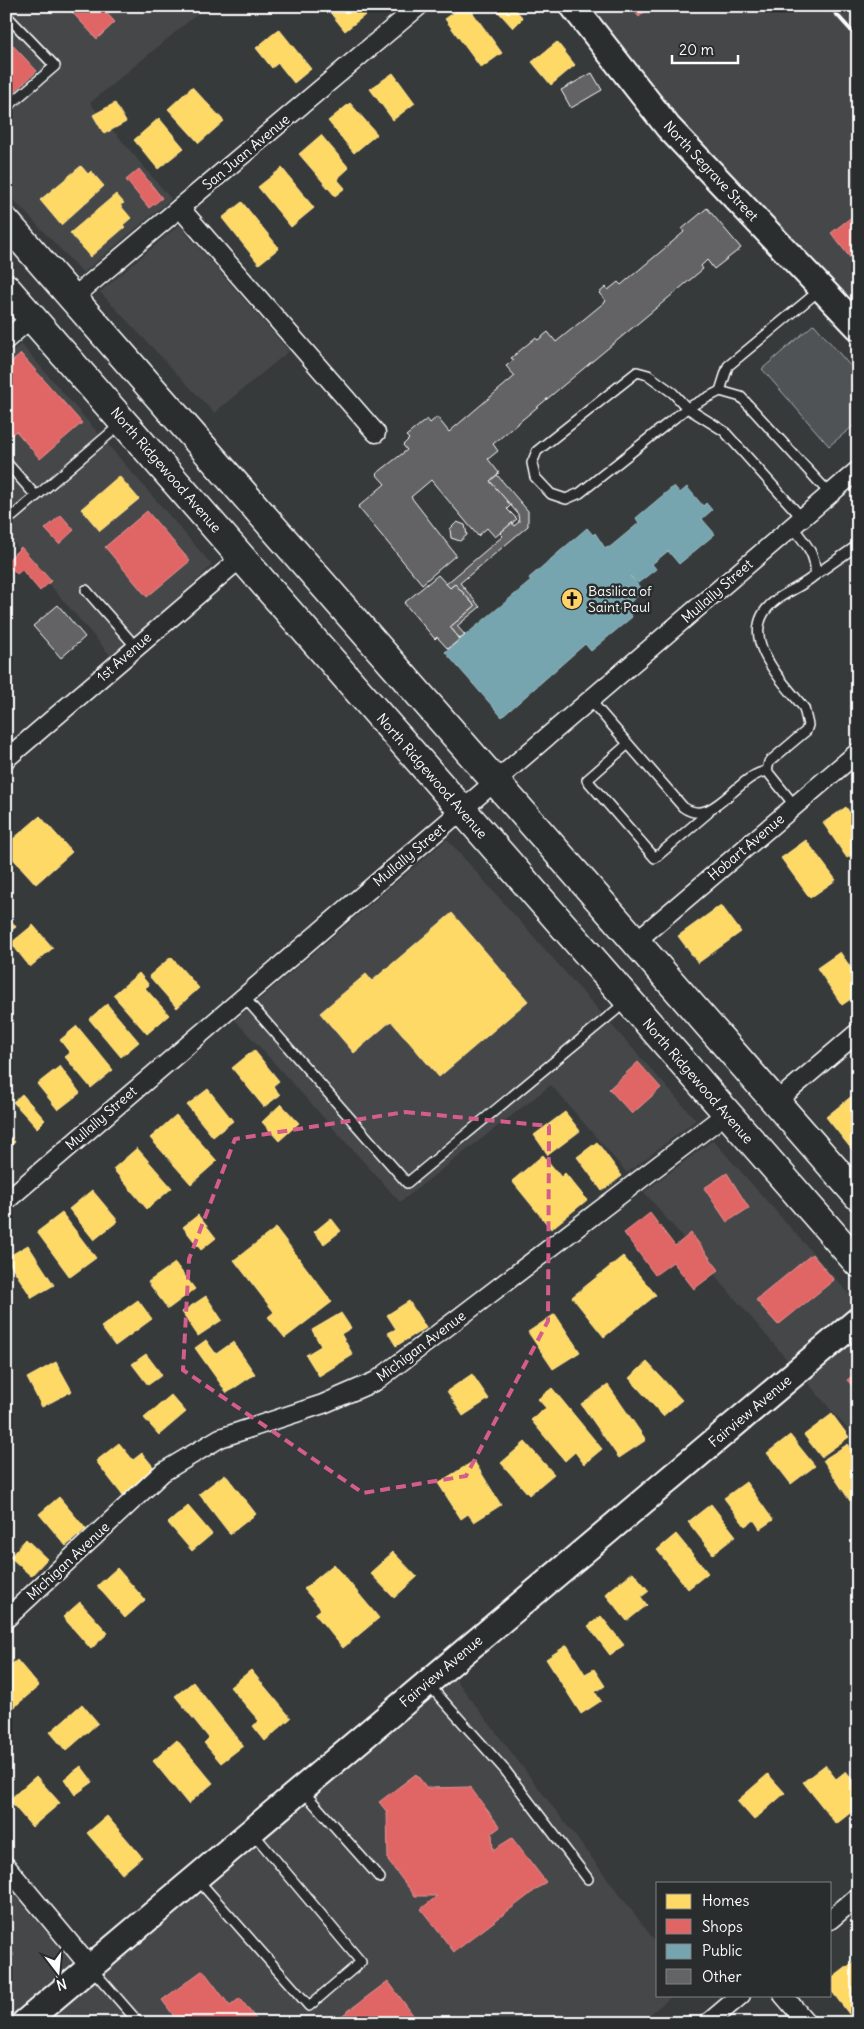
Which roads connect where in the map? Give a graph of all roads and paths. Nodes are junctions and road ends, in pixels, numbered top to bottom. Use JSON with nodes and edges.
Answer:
{"nodes":[{"id":1,"x":419,"y":6,"type":"edge"},
{"id":2,"x":573,"y":6,"type":"edge"},
{"id":3,"x":6,"y":15,"type":"edge"},
{"id":4,"x":8,"y":104,"type":"edge"},
{"id":5,"x":180,"y":208,"type":"junction"},
{"id":6,"x":6,"y":222,"type":"edge"},
{"id":7,"x":6,"y":288,"type":"edge"},
{"id":8,"x":822,"y":289,"type":"junction"},
{"id":9,"x":74,"y":297,"type":"junction"},
{"id":10,"x":32,"y":317,"type":"junction"},
{"id":11,"x":858,"y":327,"type":"edge"},
{"id":12,"x":6,"y":340,"type":"edge"},
{"id":13,"x":720,"y":390,"type":"junction"},
{"id":14,"x":687,"y":408,"type":"junction"},
{"id":15,"x":124,"y":422,"type":"junction"},
{"id":16,"x":376,"y":432,"type":"dead end"},
{"id":17,"x":6,"y":462,"type":"edge"},
{"id":18,"x":858,"y":470,"type":"edge"},
{"id":19,"x":830,"y":494,"type":"junction"},
{"id":20,"x":36,"y":496,"type":"junction"},
{"id":21,"x":12,"y":516,"type":"dead end"},
{"id":22,"x":797,"y":522,"type":"junction"},
{"id":23,"x":858,"y":545,"type":"edge"},
{"id":24,"x":242,"y":556,"type":"junction"},
{"id":25,"x":815,"y":575,"type":"junction"},
{"id":26,"x":86,"y":590,"type":"dead end"},
{"id":27,"x":136,"y":646,"type":"junction"},
{"id":28,"x":590,"y":700,"type":"junction"},
{"id":29,"x":628,"y":744,"type":"junction"},
{"id":30,"x":858,"y":752,"type":"edge"},
{"id":31,"x":6,"y":759,"type":"edge"},
{"id":32,"x":767,"y":770,"type":"junction"},
{"id":33,"x":496,"y":781,"type":"junction"},
{"id":34,"x":795,"y":806,"type":"junction"},
{"id":35,"x":712,"y":809,"type":"junction"},
{"id":36,"x":462,"y":810,"type":"junction"},
{"id":37,"x":635,"y":942,"type":"junction"},
{"id":38,"x":243,"y":996,"type":"junction"},
{"id":39,"x":628,"y":1001,"type":"junction"},
{"id":40,"x":858,"y":1032,"type":"edge"},
{"id":41,"x":776,"y":1102,"type":"junction"},
{"id":42,"x":727,"y":1113,"type":"junction"},
{"id":43,"x":858,"y":1196,"type":"edge"},
{"id":44,"x":6,"y":1201,"type":"edge"},
{"id":45,"x":858,"y":1263,"type":"edge"},
{"id":46,"x":858,"y":1320,"type":"edge"},
{"id":47,"x":6,"y":1619,"type":"edge"},
{"id":48,"x":427,"y":1683,"type":"junction"},
{"id":49,"x":301,"y":1789,"type":"junction"},
{"id":50,"x":251,"y":1831,"type":"junction"},
{"id":51,"x":6,"y":1866,"type":"edge"},
{"id":52,"x":380,"y":1878,"type":"dead end"},
{"id":53,"x":197,"y":1879,"type":"junction"},
{"id":54,"x":588,"y":1879,"type":"dead end"},
{"id":55,"x":858,"y":1896,"type":"edge"},
{"id":56,"x":832,"y":1918,"type":"edge"},
{"id":57,"x":90,"y":1967,"type":"junction"},
{"id":58,"x":740,"y":1996,"type":"edge"},
{"id":59,"x":784,"y":1996,"type":"edge"},
{"id":60,"x":24,"y":2023,"type":"edge"},
{"id":61,"x":139,"y":2023,"type":"edge"},
{"id":62,"x":708,"y":2023,"type":"edge"},
{"id":63,"x":807,"y":2023,"type":"edge"}],
"edges":[{"from":1,"to":5,"type":"street","name":"San Juan Avenue"},
{"from":2,"to":8,"type":"main road","name":"North Segrave Street"},
{"from":3,"to":4,"type":"lane"},
{"from":5,"to":9,"type":"street","name":"San Juan Avenue"},
{"from":5,"to":16,"type":"street"},
{"from":6,"to":9,"type":"main road"},
{"from":7,"to":10,"type":"main road","name":"North Ridgewood Avenue"},
{"from":8,"to":11,"type":"main road","name":"North Segrave Street"},
{"from":8,"to":13,"type":"lane"},
{"from":9,"to":33,"type":"main road"},
{"from":10,"to":12,"type":"street"},
{"from":10,"to":15,"type":"main road","name":"North Ridgewood Avenue"},
{"from":13,"to":14,"type":"lane"},
{"from":13,"to":19,"type":"lane"},
{"from":14,"to":14,"type":"lane"},
{"from":14,"to":22,"type":"lane"},
{"from":15,"to":20,"type":"lane"},
{"from":15,"to":24,"type":"main road","name":"North Ridgewood Avenue"},
{"from":17,"to":20,"type":"lane"},
{"from":18,"to":19,"type":"street","name":"Mullally Street"},
{"from":19,"to":22,"type":"street","name":"Mullally Street"},
{"from":20,"to":21,"type":"lane"},
{"from":22,"to":25,"type":"lane"},
{"from":22,"to":28,"type":"street","name":"Mullally Street"},
{"from":23,"to":25,"type":"lane"},
{"from":24,"to":27,"type":"street","name":"1st Avenue"},
{"from":24,"to":36,"type":"main road","name":"North Ridgewood Avenue"},
{"from":25,"to":32,"type":"lane"},
{"from":26,"to":27,"type":"lane"},
{"from":27,"to":31,"type":"street","name":"1st Avenue"},
{"from":28,"to":29,"type":"lane"},
{"from":28,"to":33,"type":"street","name":"Mullally Street"},
{"from":29,"to":35,"type":"lane"},
{"from":29,"to":35,"type":"lane"},
{"from":30,"to":34,"type":"street","name":"Hobart Avenue"},
{"from":32,"to":34,"type":"lane"},
{"from":32,"to":35,"type":"lane"},
{"from":33,"to":36,"type":"street","name":"Mullally Street"},
{"from":33,"to":37,"type":"main road"},
{"from":34,"to":37,"type":"street","name":"Hobart Avenue"},
{"from":36,"to":38,"type":"street","name":"Mullally Street"},
{"from":36,"to":39,"type":"main road","name":"North Ridgewood Avenue"},
{"from":37,"to":41,"type":"main road"},
{"from":38,"to":39,"type":"lane"},
{"from":38,"to":44,"type":"street","name":"Mullally Street"},
{"from":39,"to":42,"type":"main road","name":"North Ridgewood Avenue"},
{"from":40,"to":41,"type":"street"},
{"from":41,"to":43,"type":"main road"},
{"from":42,"to":45,"type":"main road","name":"North Ridgewood Avenue"},
{"from":42,"to":47,"type":"street","name":"Michigan Avenue"},
{"from":46,"to":48,"type":"main road","name":"Fairview Avenue"},
{"from":48,"to":49,"type":"main road","name":"Fairview Avenue"},
{"from":48,"to":54,"type":"lane"},
{"from":49,"to":50,"type":"main road","name":"Fairview Avenue"},
{"from":49,"to":52,"type":"lane"},
{"from":50,"to":53,"type":"main road","name":"Fairview Avenue"},
{"from":50,"to":53,"type":"lane"},
{"from":51,"to":57,"type":"street"},
{"from":53,"to":57,"type":"main road","name":"Fairview Avenue"},
{"from":55,"to":56,"type":"street"},
{"from":57,"to":60,"type":"main road","name":"Fairview Avenue"},
{"from":57,"to":61,"type":"lane"},
{"from":58,"to":62,"type":"street"},
{"from":59,"to":63,"type":"street"}]}
